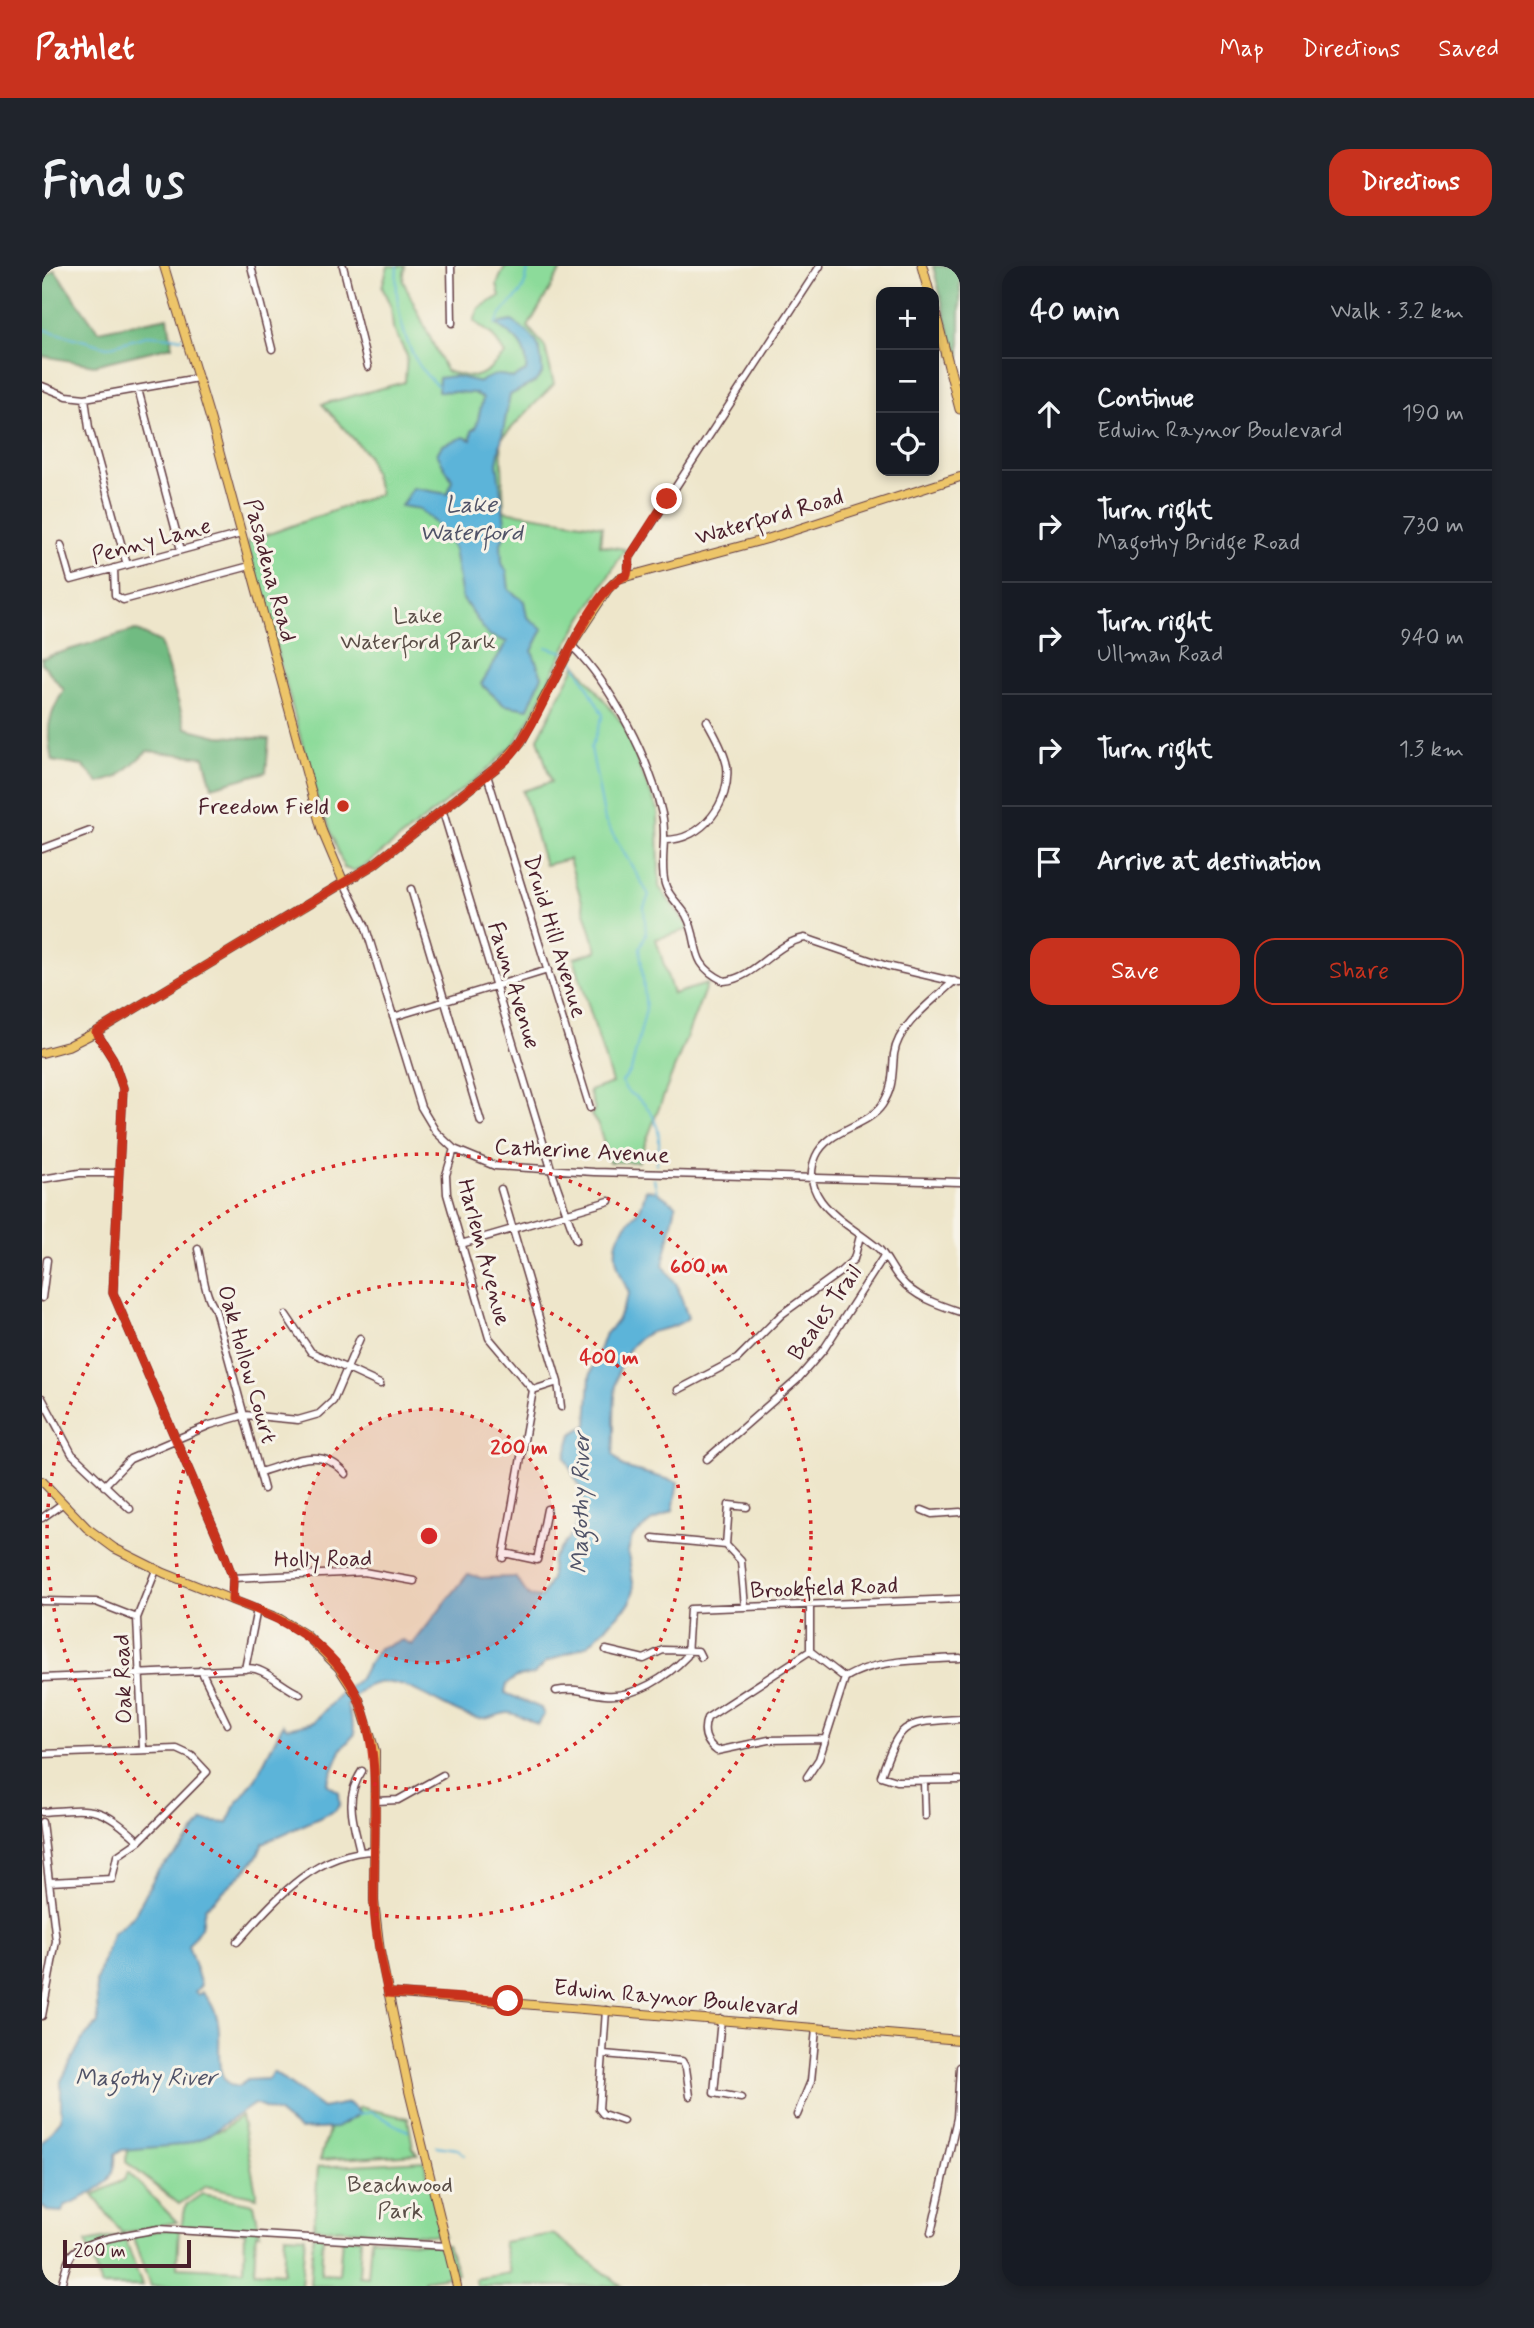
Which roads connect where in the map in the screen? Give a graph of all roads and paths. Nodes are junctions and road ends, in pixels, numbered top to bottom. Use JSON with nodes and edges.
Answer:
{"nodes":[{"id":1,"x":164,"y":266,"type":"edge"},
{"id":2,"x":251,"y":266,"type":"edge"},
{"id":3,"x":343,"y":266,"type":"edge"},
{"id":4,"x":451,"y":266,"type":"edge"},
{"id":5,"x":820,"y":266,"type":"edge"},
{"id":6,"x":922,"y":266,"type":"edge"},
{"id":7,"x":928,"y":287,"type":"edge"},
{"id":8,"x":452,"y":323,"type":"dead end"},
{"id":9,"x":939,"y":328,"type":"edge"},
{"id":10,"x":272,"y":349,"type":"dead end"},
{"id":11,"x":368,"y":367,"type":"dead end"},
{"id":12,"x":198,"y":378,"type":"junction"},
{"id":13,"x":42,"y":386,"type":"edge"},
{"id":14,"x":138,"y":389,"type":"junction"},
{"id":15,"x":85,"y":398,"type":"junction"},
{"id":16,"x":960,"y":409,"type":"edge"},
{"id":17,"x":960,"y":477,"type":"edge"},
{"id":18,"x":241,"y":534,"type":"junction"},
{"id":19,"x":61,"y":545,"type":"dead end"},
{"id":20,"x":181,"y":550,"type":"junction"},
{"id":21,"x":127,"y":565,"type":"junction"},
{"id":22,"x":250,"y":566,"type":"junction"},
{"id":23,"x":114,"y":568,"type":"junction"},
{"id":24,"x":627,"y":575,"type":"junction"},
{"id":25,"x":572,"y":646,"type":"junction"},
{"id":26,"x":707,"y":721,"type":"dead end"},
{"id":27,"x":487,"y":775,"type":"junction"},
{"id":28,"x":443,"y":812,"type":"junction"},
{"id":29,"x":90,"y":831,"type":"dead end"},
{"id":30,"x":665,"y":840,"type":"junction"},
{"id":31,"x":42,"y":849,"type":"edge"},
{"id":32,"x":344,"y":883,"type":"junction"},
{"id":33,"x":411,"y":889,"type":"dead end"},
{"id":34,"x":548,"y":970,"type":"junction"},
{"id":35,"x":957,"y":982,"type":"edge"},
{"id":36,"x":496,"y":985,"type":"junction"},
{"id":37,"x":444,"y":1001,"type":"junction"},
{"id":38,"x":393,"y":1017,"type":"junction"},
{"id":39,"x":96,"y":1032,"type":"junction"},
{"id":40,"x":42,"y":1053,"type":"edge"},
{"id":41,"x":590,"y":1108,"type":"dead end"},
{"id":42,"x":481,"y":1122,"type":"dead end"},
{"id":43,"x":454,"y":1149,"type":"junction"},
{"id":44,"x":551,"y":1168,"type":"junction"},
{"id":45,"x":118,"y":1173,"type":"junction"},
{"id":46,"x":813,"y":1178,"type":"junction"},
{"id":47,"x":42,"y":1179,"type":"edge"},
{"id":48,"x":960,"y":1182,"type":"edge"},
{"id":49,"x":501,"y":1189,"type":"dead end"},
{"id":50,"x":609,"y":1201,"type":"dead end"},
{"id":51,"x":565,"y":1213,"type":"junction"},
{"id":52,"x":512,"y":1229,"type":"junction"},
{"id":53,"x":860,"y":1236,"type":"junction"},
{"id":54,"x":576,"y":1240,"type":"dead end"},
{"id":55,"x":461,"y":1244,"type":"junction"},
{"id":56,"x":198,"y":1249,"type":"dead end"},
{"id":57,"x":884,"y":1256,"type":"junction"},
{"id":58,"x":47,"y":1260,"type":"dead end"},
{"id":59,"x":42,"y":1298,"type":"edge"},
{"id":60,"x":960,"y":1312,"type":"edge"},
{"id":61,"x":286,"y":1315,"type":"dead end"},
{"id":62,"x":360,"y":1338,"type":"dead end"},
{"id":63,"x":348,"y":1368,"type":"junction"},
{"id":64,"x":558,"y":1382,"type":"junction"},
{"id":65,"x":380,"y":1384,"type":"dead end"},
{"id":66,"x":533,"y":1390,"type":"junction"},
{"id":67,"x":678,"y":1390,"type":"dead end"},
{"id":68,"x":42,"y":1398,"type":"edge"},
{"id":69,"x":561,"y":1408,"type":"dead end"},
{"id":70,"x":245,"y":1415,"type":"junction"},
{"id":71,"x":176,"y":1441,"type":"junction"},
{"id":72,"x":707,"y":1459,"type":"dead end"},
{"id":73,"x":260,"y":1472,"type":"junction"},
{"id":74,"x":346,"y":1474,"type":"dead end"},
{"id":75,"x":42,"y":1481,"type":"edge"},
{"id":76,"x":104,"y":1486,"type":"junction"},
{"id":77,"x":264,"y":1489,"type":"dead end"},
{"id":78,"x":62,"y":1504,"type":"junction"},
{"id":79,"x":747,"y":1507,"type":"dead end"},
{"id":80,"x":130,"y":1508,"type":"dead end"},
{"id":81,"x":547,"y":1509,"type":"dead end"},
{"id":82,"x":922,"y":1510,"type":"dead end"},
{"id":83,"x":960,"y":1512,"type":"edge"},
{"id":84,"x":42,"y":1518,"type":"edge"},
{"id":85,"x":653,"y":1538,"type":"dead end"},
{"id":86,"x":726,"y":1545,"type":"junction"},
{"id":87,"x":156,"y":1570,"type":"junction"},
{"id":88,"x":233,"y":1578,"type":"junction"},
{"id":89,"x":414,"y":1581,"type":"dead end"},
{"id":90,"x":960,"y":1599,"type":"edge"},
{"id":91,"x":232,"y":1600,"type":"junction"},
{"id":92,"x":42,"y":1601,"type":"edge"},
{"id":93,"x":810,"y":1605,"type":"junction"},
{"id":94,"x":746,"y":1607,"type":"junction"},
{"id":95,"x":257,"y":1609,"type":"junction"},
{"id":96,"x":137,"y":1618,"type":"junction"},
{"id":97,"x":690,"y":1649,"type":"junction"},
{"id":98,"x":606,"y":1650,"type":"dead end"},
{"id":99,"x":810,"y":1651,"type":"junction"},
{"id":100,"x":701,"y":1657,"type":"dead end"},
{"id":101,"x":960,"y":1658,"type":"edge"},
{"id":102,"x":245,"y":1669,"type":"junction"},
{"id":103,"x":201,"y":1670,"type":"junction"},
{"id":104,"x":139,"y":1674,"type":"junction"},
{"id":105,"x":42,"y":1678,"type":"edge"},
{"id":106,"x":845,"y":1678,"type":"junction"},
{"id":107,"x":556,"y":1691,"type":"dead end"},
{"id":108,"x":300,"y":1694,"type":"dead end"},
{"id":109,"x":960,"y":1719,"type":"edge"},
{"id":110,"x":227,"y":1724,"type":"dead end"},
{"id":111,"x":824,"y":1739,"type":"junction"},
{"id":112,"x":143,"y":1748,"type":"junction"},
{"id":113,"x":42,"y":1754,"type":"edge"},
{"id":114,"x":362,"y":1771,"type":"dead end"},
{"id":115,"x":443,"y":1775,"type":"dead end"},
{"id":116,"x":807,"y":1777,"type":"dead end"},
{"id":117,"x":960,"y":1780,"type":"edge"},
{"id":118,"x":924,"y":1782,"type":"junction"},
{"id":119,"x":376,"y":1801,"type":"junction"},
{"id":120,"x":42,"y":1812,"type":"edge"},
{"id":121,"x":925,"y":1816,"type":"dead end"},
{"id":122,"x":42,"y":1822,"type":"edge"},
{"id":123,"x":139,"y":1841,"type":"junction"},
{"id":124,"x":360,"y":1851,"type":"junction"},
{"id":125,"x":375,"y":1851,"type":"junction"},
{"id":126,"x":49,"y":1882,"type":"junction"},
{"id":127,"x":237,"y":1942,"type":"dead end"},
{"id":128,"x":388,"y":1993,"type":"junction"},
{"id":129,"x":606,"y":2010,"type":"junction"},
{"id":130,"x":42,"y":2016,"type":"edge"},
{"id":131,"x":721,"y":2019,"type":"junction"},
{"id":132,"x":816,"y":2029,"type":"junction"},
{"id":133,"x":960,"y":2040,"type":"edge"},
{"id":134,"x":604,"y":2054,"type":"junction"},
{"id":135,"x":960,"y":2067,"type":"edge"},
{"id":136,"x":690,"y":2096,"type":"dead end"},
{"id":137,"x":741,"y":2098,"type":"dead end"},
{"id":138,"x":797,"y":2115,"type":"dead end"},
{"id":139,"x":623,"y":2121,"type":"dead end"},
{"id":140,"x":931,"y":2233,"type":"dead end"},
{"id":141,"x":447,"y":2246,"type":"junction"},
{"id":142,"x":61,"y":2286,"type":"edge"},
{"id":143,"x":457,"y":2286,"type":"edge"}],
"edges":[{"from":1,"to":12,"type":"main road","name":"Pasadena Road"},
{"from":2,"to":10,"type":"street"},
{"from":3,"to":11,"type":"street"},
{"from":4,"to":8,"type":"street"},
{"from":5,"to":24,"type":"street"},
{"from":6,"to":7,"type":"highway"},
{"from":9,"to":16,"type":"highway"},
{"from":12,"to":14,"type":"street"},
{"from":12,"to":18,"type":"main road","name":"Pasadena Road"},
{"from":13,"to":15,"type":"street"},
{"from":14,"to":15,"type":"street"},
{"from":14,"to":20,"type":"street"},
{"from":15,"to":21,"type":"street"},
{"from":17,"to":24,"type":"main road","name":"Waterford Road"},
{"from":18,"to":20,"type":"street","name":"Penny Lane"},
{"from":18,"to":22,"type":"main road","name":"Pasadena Road"},
{"from":19,"to":23,"type":"street","name":"Penny Lane"},
{"from":20,"to":21,"type":"street","name":"Penny Lane"},
{"from":21,"to":23,"type":"street","name":"Penny Lane"},
{"from":22,"to":23,"type":"street"},
{"from":22,"to":32,"type":"main road","name":"Pasadena Road"},
{"from":24,"to":25,"type":"main road"},
{"from":25,"to":27,"type":"main road"},
{"from":25,"to":30,"type":"street"},
{"from":26,"to":30,"type":"street"},
{"from":27,"to":28,"type":"main road"},
{"from":27,"to":34,"type":"street","name":"Druid Hill Avenue"},
{"from":28,"to":32,"type":"main road"},
{"from":28,"to":36,"type":"street","name":"Fawn Avenue"},
{"from":29,"to":31,"type":"street"},
{"from":30,"to":35,"type":"street"},
{"from":32,"to":38,"type":"street","name":"Catherine Avenue"},
{"from":32,"to":39,"type":"main road"},
{"from":33,"to":37,"type":"street"},
{"from":34,"to":36,"type":"street"},
{"from":34,"to":41,"type":"street","name":"Druid Hill Avenue"},
{"from":35,"to":46,"type":"street"},
{"from":36,"to":37,"type":"street"},
{"from":36,"to":44,"type":"street","name":"Fawn Avenue"},
{"from":37,"to":38,"type":"street"},
{"from":37,"to":42,"type":"street"},
{"from":38,"to":43,"type":"street","name":"Catherine Avenue"},
{"from":39,"to":40,"type":"main road"},
{"from":39,"to":45,"type":"street"},
{"from":43,"to":44,"type":"street","name":"Catherine Avenue"},
{"from":43,"to":55,"type":"street","name":"Harlem Avenue"},
{"from":44,"to":46,"type":"street","name":"Catherine Avenue"},
{"from":44,"to":51,"type":"street","name":"Fawn Avenue"},
{"from":45,"to":47,"type":"street"},
{"from":45,"to":71,"type":"street"},
{"from":46,"to":48,"type":"street","name":"Catherine Avenue"},
{"from":46,"to":53,"type":"street"},
{"from":49,"to":52,"type":"street"},
{"from":50,"to":51,"type":"street"},
{"from":51,"to":52,"type":"street"},
{"from":51,"to":54,"type":"street","name":"Fawn Avenue"},
{"from":52,"to":55,"type":"street"},
{"from":52,"to":64,"type":"street"},
{"from":53,"to":57,"type":"street"},
{"from":53,"to":67,"type":"street"},
{"from":55,"to":66,"type":"street","name":"Harlem Avenue"},
{"from":56,"to":70,"type":"street","name":"Oak Hollow Court"},
{"from":57,"to":60,"type":"street"},
{"from":57,"to":72,"type":"street","name":"Beales Trail"},
{"from":58,"to":59,"type":"street"},
{"from":61,"to":63,"type":"street"},
{"from":62,"to":63,"type":"street"},
{"from":63,"to":65,"type":"street"},
{"from":63,"to":70,"type":"street"},
{"from":64,"to":66,"type":"street"},
{"from":64,"to":69,"type":"street"},
{"from":66,"to":81,"type":"street"},
{"from":68,"to":76,"type":"street"},
{"from":70,"to":71,"type":"street"},
{"from":70,"to":73,"type":"street","name":"Oak Hollow Court"},
{"from":71,"to":76,"type":"street"},
{"from":71,"to":88,"type":"street"},
{"from":73,"to":74,"type":"street"},
{"from":73,"to":77,"type":"street","name":"Oak Hollow Court"},
{"from":75,"to":78,"type":"main road"},
{"from":76,"to":80,"type":"street"},
{"from":78,"to":84,"type":"street"},
{"from":78,"to":87,"type":"main road"},
{"from":79,"to":86,"type":"street"},
{"from":82,"to":83,"type":"street"},
{"from":85,"to":86,"type":"street"},
{"from":86,"to":94,"type":"street"},
{"from":87,"to":91,"type":"main road"},
{"from":87,"to":96,"type":"street","name":"Oak Road"},
{"from":88,"to":89,"type":"street","name":"Holly Road"},
{"from":88,"to":91,"type":"street"},
{"from":90,"to":93,"type":"street","name":"Brookfield Road"},
{"from":91,"to":95,"type":"main road"},
{"from":92,"to":96,"type":"street"},
{"from":93,"to":94,"type":"street","name":"Brookfield Road"},
{"from":93,"to":99,"type":"street"},
{"from":94,"to":97,"type":"street","name":"Brookfield Road"},
{"from":95,"to":102,"type":"street"},
{"from":95,"to":119,"type":"main road"},
{"from":96,"to":104,"type":"street","name":"Oak Road"},
{"from":97,"to":98,"type":"street"},
{"from":97,"to":100,"type":"street"},
{"from":97,"to":107,"type":"street"},
{"from":99,"to":106,"type":"street"},
{"from":99,"to":111,"type":"street"},
{"from":101,"to":106,"type":"street"},
{"from":102,"to":103,"type":"street"},
{"from":102,"to":108,"type":"street"},
{"from":103,"to":104,"type":"street"},
{"from":103,"to":110,"type":"street"},
{"from":104,"to":105,"type":"street"},
{"from":104,"to":112,"type":"street","name":"Oak Road"},
{"from":106,"to":111,"type":"street"},
{"from":109,"to":118,"type":"street"},
{"from":111,"to":116,"type":"street"},
{"from":112,"to":113,"type":"street"},
{"from":112,"to":123,"type":"street"},
{"from":114,"to":124,"type":"street"},
{"from":115,"to":119,"type":"street"},
{"from":117,"to":118,"type":"street"},
{"from":118,"to":121,"type":"street"},
{"from":119,"to":125,"type":"main road"},
{"from":120,"to":123,"type":"street"},
{"from":122,"to":126,"type":"street"},
{"from":123,"to":126,"type":"street"},
{"from":124,"to":125,"type":"street"},
{"from":124,"to":127,"type":"street"},
{"from":125,"to":128,"type":"main road"},
{"from":126,"to":130,"type":"street"},
{"from":128,"to":129,"type":"main road","name":"Edwin Raynor Boulevard"},
{"from":128,"to":141,"type":"main road"},
{"from":129,"to":131,"type":"main road","name":"Edwin Raynor Boulevard"},
{"from":129,"to":134,"type":"street"},
{"from":131,"to":132,"type":"main road","name":"Edwin Raynor Boulevard"},
{"from":131,"to":137,"type":"street"},
{"from":132,"to":133,"type":"main road","name":"Edwin Raynor Boulevard"},
{"from":132,"to":138,"type":"street"},
{"from":134,"to":136,"type":"street"},
{"from":134,"to":139,"type":"street"},
{"from":135,"to":140,"type":"street"},
{"from":141,"to":142,"type":"street"},
{"from":141,"to":143,"type":"main road"}]}
